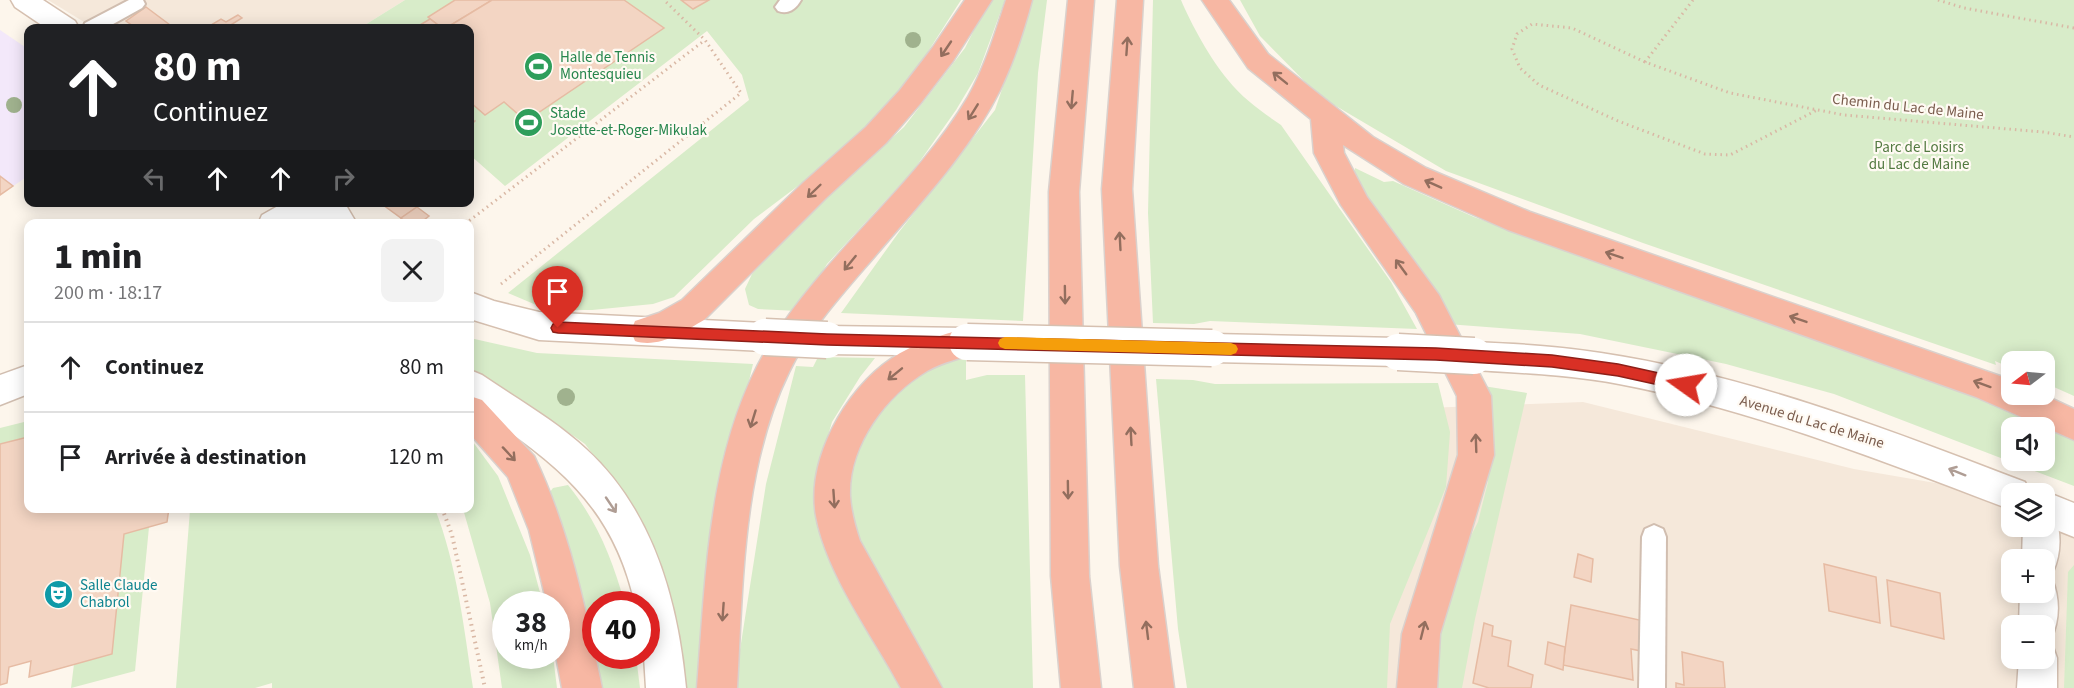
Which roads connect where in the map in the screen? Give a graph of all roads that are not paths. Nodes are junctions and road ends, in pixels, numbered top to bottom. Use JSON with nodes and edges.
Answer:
{"nodes":[{"id":1,"x":24,"y":0,"type":"edge"},
{"id":2,"x":979,"y":0,"type":"edge"},
{"id":3,"x":1019,"y":0,"type":"edge"},
{"id":4,"x":1081,"y":0,"type":"edge"},
{"id":5,"x":1130,"y":0,"type":"edge"},
{"id":6,"x":1215,"y":0,"type":"edge"},
{"id":7,"x":136,"y":4,"type":"dead end"},
{"id":8,"x":59,"y":24,"type":"edge"},
{"id":9,"x":99,"y":24,"type":"edge"},
{"id":10,"x":1325,"y":115,"type":"junction"},
{"id":11,"x":316,"y":207,"type":"edge"},
{"id":12,"x":316,"y":207,"type":"edge"},
{"id":13,"x":286,"y":211,"type":"edge"},
{"id":14,"x":338,"y":219,"type":"edge"},
{"id":15,"x":474,"y":307,"type":"edge"},
{"id":16,"x":647,"y":331,"type":"junction"},
{"id":17,"x":967,"y":342,"type":"junction"},
{"id":18,"x":24,"y":381,"type":"edge"},
{"id":19,"x":474,"y":388,"type":"edge"},
{"id":20,"x":0,"y":390,"type":"edge"},
{"id":21,"x":474,"y":415,"type":"edge"},
{"id":22,"x":2074,"y":425,"type":"edge"},
{"id":23,"x":2001,"y":490,"type":"edge"},
{"id":24,"x":2055,"y":512,"type":"edge"},
{"id":25,"x":2074,"y":520,"type":"edge"},
{"id":26,"x":1654,"y":537,"type":"dead end"},
{"id":27,"x":2038,"y":669,"type":"edge"},
{"id":28,"x":582,"y":688,"type":"edge"},
{"id":29,"x":666,"y":688,"type":"edge"},
{"id":30,"x":717,"y":688,"type":"edge"},
{"id":31,"x":922,"y":688,"type":"edge"},
{"id":32,"x":1081,"y":688,"type":"edge"},
{"id":33,"x":1154,"y":688,"type":"edge"},
{"id":34,"x":1417,"y":688,"type":"edge"},
{"id":35,"x":1652,"y":688,"type":"edge"},
{"id":36,"x":2037,"y":688,"type":"edge"}],
"edges":[{"from":1,"to":8,"type":"street"},
{"from":2,"to":16,"type":"highway","one_way":true},
{"from":3,"to":30,"type":"highway","one_way":true},
{"from":4,"to":32,"type":"highway","one_way":true},
{"from":33,"to":5,"type":"highway","one_way":true},
{"from":10,"to":6,"type":"highway","one_way":true},
{"from":7,"to":9,"type":"lane"},
{"from":22,"to":10,"type":"highway","one_way":true},
{"from":34,"to":10,"type":"highway","one_way":true},
{"from":11,"to":14,"type":"street"},
{"from":12,"to":13,"type":"street"},
{"from":15,"to":16,"type":"street","name":"Avenue du Lac de Maine"},
{"from":16,"to":17,"type":"street","name":"Avenue du Lac de Maine","bridge":true},
{"from":23,"to":17,"type":"street","name":"Avenue du Lac de Maine","one_way":true,"bridge":true},
{"from":17,"to":31,"type":"highway","one_way":true},
{"from":18,"to":20,"type":"street"},
{"from":19,"to":29,"type":"street","one_way":true},
{"from":21,"to":28,"type":"highway","one_way":true},
{"from":24,"to":25,"type":"street"},
{"from":26,"to":35,"type":"lane"},
{"from":27,"to":36,"type":"street"}]}
